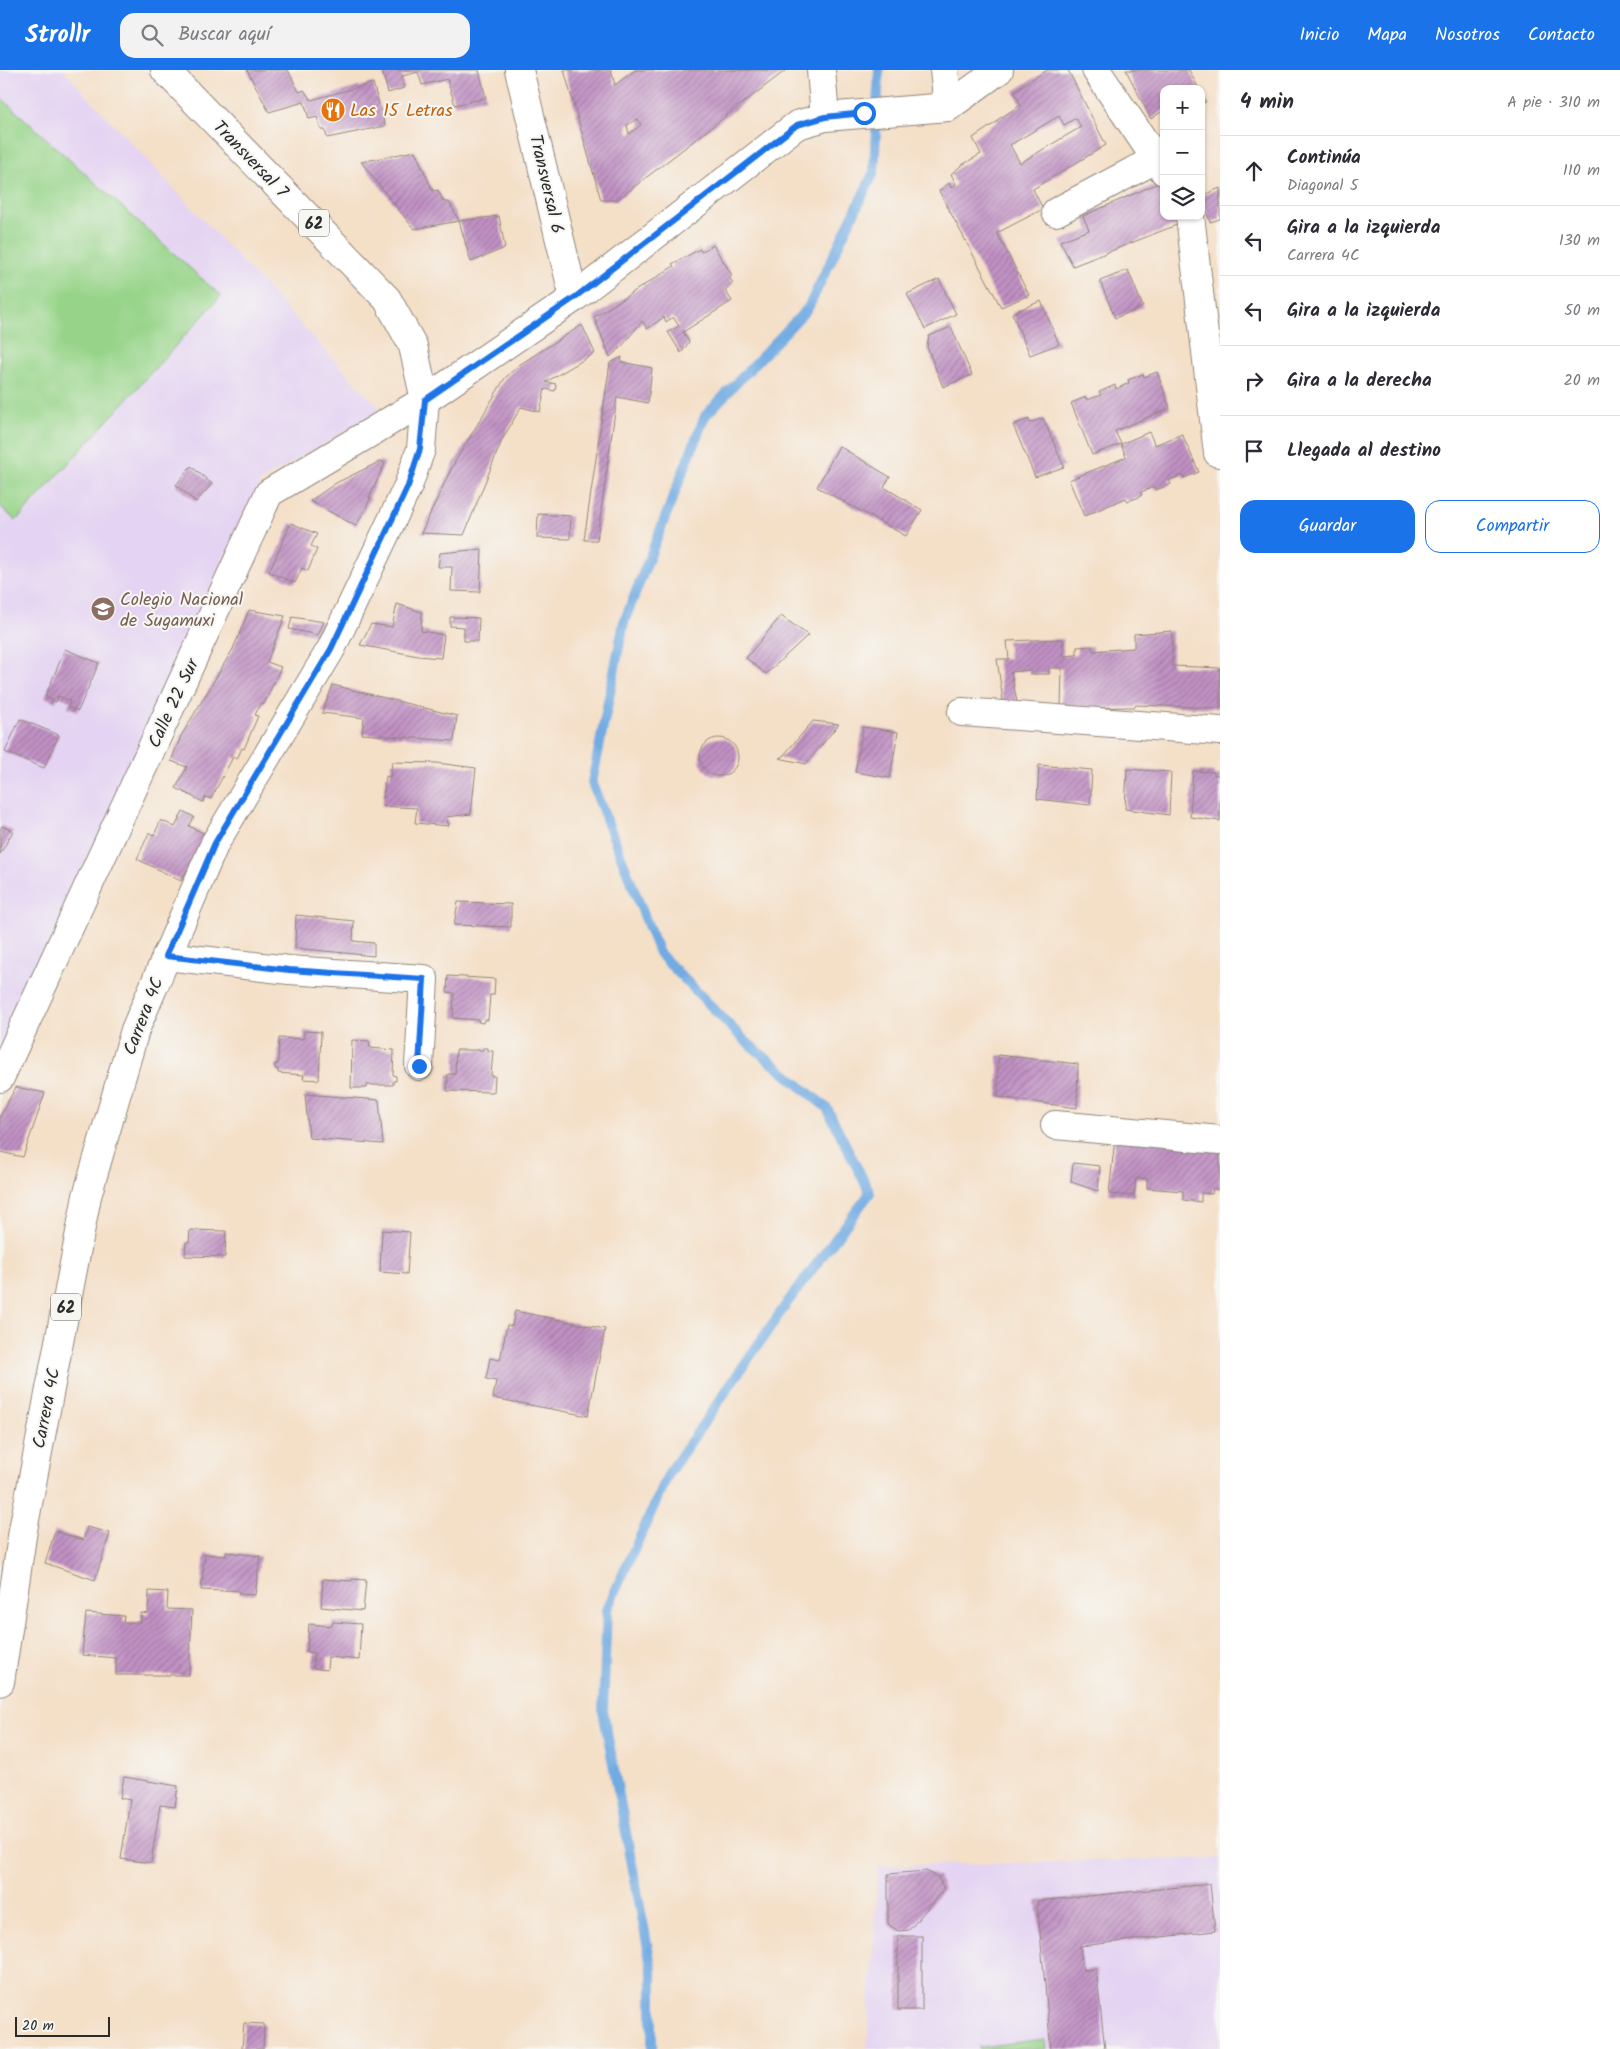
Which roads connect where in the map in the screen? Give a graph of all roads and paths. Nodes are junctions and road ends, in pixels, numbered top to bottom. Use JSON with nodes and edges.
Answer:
{"nodes":[{"id":1,"x":165,"y":70,"type":"edge"},
{"id":2,"x":519,"y":70,"type":"edge"},
{"id":3,"x":821,"y":70,"type":"edge"},
{"id":4,"x":944,"y":70,"type":"edge"},
{"id":5,"x":999,"y":70,"type":"edge"},
{"id":6,"x":1096,"y":70,"type":"edge"},
{"id":7,"x":948,"y":107,"type":"junction"},
{"id":8,"x":825,"y":117,"type":"junction"},
{"id":9,"x":1160,"y":165,"type":"edge"},
{"id":10,"x":1056,"y":212,"type":"dead end"},
{"id":11,"x":1190,"y":220,"type":"edge"},
{"id":12,"x":574,"y":298,"type":"junction"},
{"id":13,"x":425,"y":400,"type":"junction"},
{"id":14,"x":1218,"y":453,"type":"dead end"},
{"id":15,"x":962,"y":712,"type":"dead end"},
{"id":16,"x":1220,"y":731,"type":"edge"},
{"id":17,"x":166,"y":956,"type":"junction"},
{"id":18,"x":419,"y":1066,"type":"dead end"},
{"id":19,"x":0,"y":1078,"type":"edge"},
{"id":20,"x":1055,"y":1125,"type":"dead end"},
{"id":21,"x":1220,"y":1140,"type":"edge"},
{"id":22,"x":0,"y":1682,"type":"edge"}],
"edges":[{"from":1,"to":13,"type":"street","name":"Transversal 7","number":"62"},
{"from":2,"to":12,"type":"street","name":"Transversal 6"},
{"from":3,"to":8,"type":"street"},
{"from":4,"to":7,"type":"street"},
{"from":5,"to":7,"type":"street"},
{"from":6,"to":9,"type":"street"},
{"from":7,"to":8,"type":"street","name":"Calle 22 Sur"},
{"from":8,"to":12,"type":"street","name":"Calle 22 Sur"},
{"from":9,"to":10,"type":"street"},
{"from":11,"to":14,"type":"street"},
{"from":12,"to":13,"type":"street","name":"Calle 22 Sur"},
{"from":13,"to":17,"type":"street","name":"Carrera 4C","number":"62"},
{"from":13,"to":19,"type":"street","name":"Calle 22 Sur"},
{"from":15,"to":16,"type":"street"},
{"from":17,"to":18,"type":"street"},
{"from":17,"to":22,"type":"street","name":"Carrera 4C","number":"62"},
{"from":20,"to":21,"type":"street"}]}
